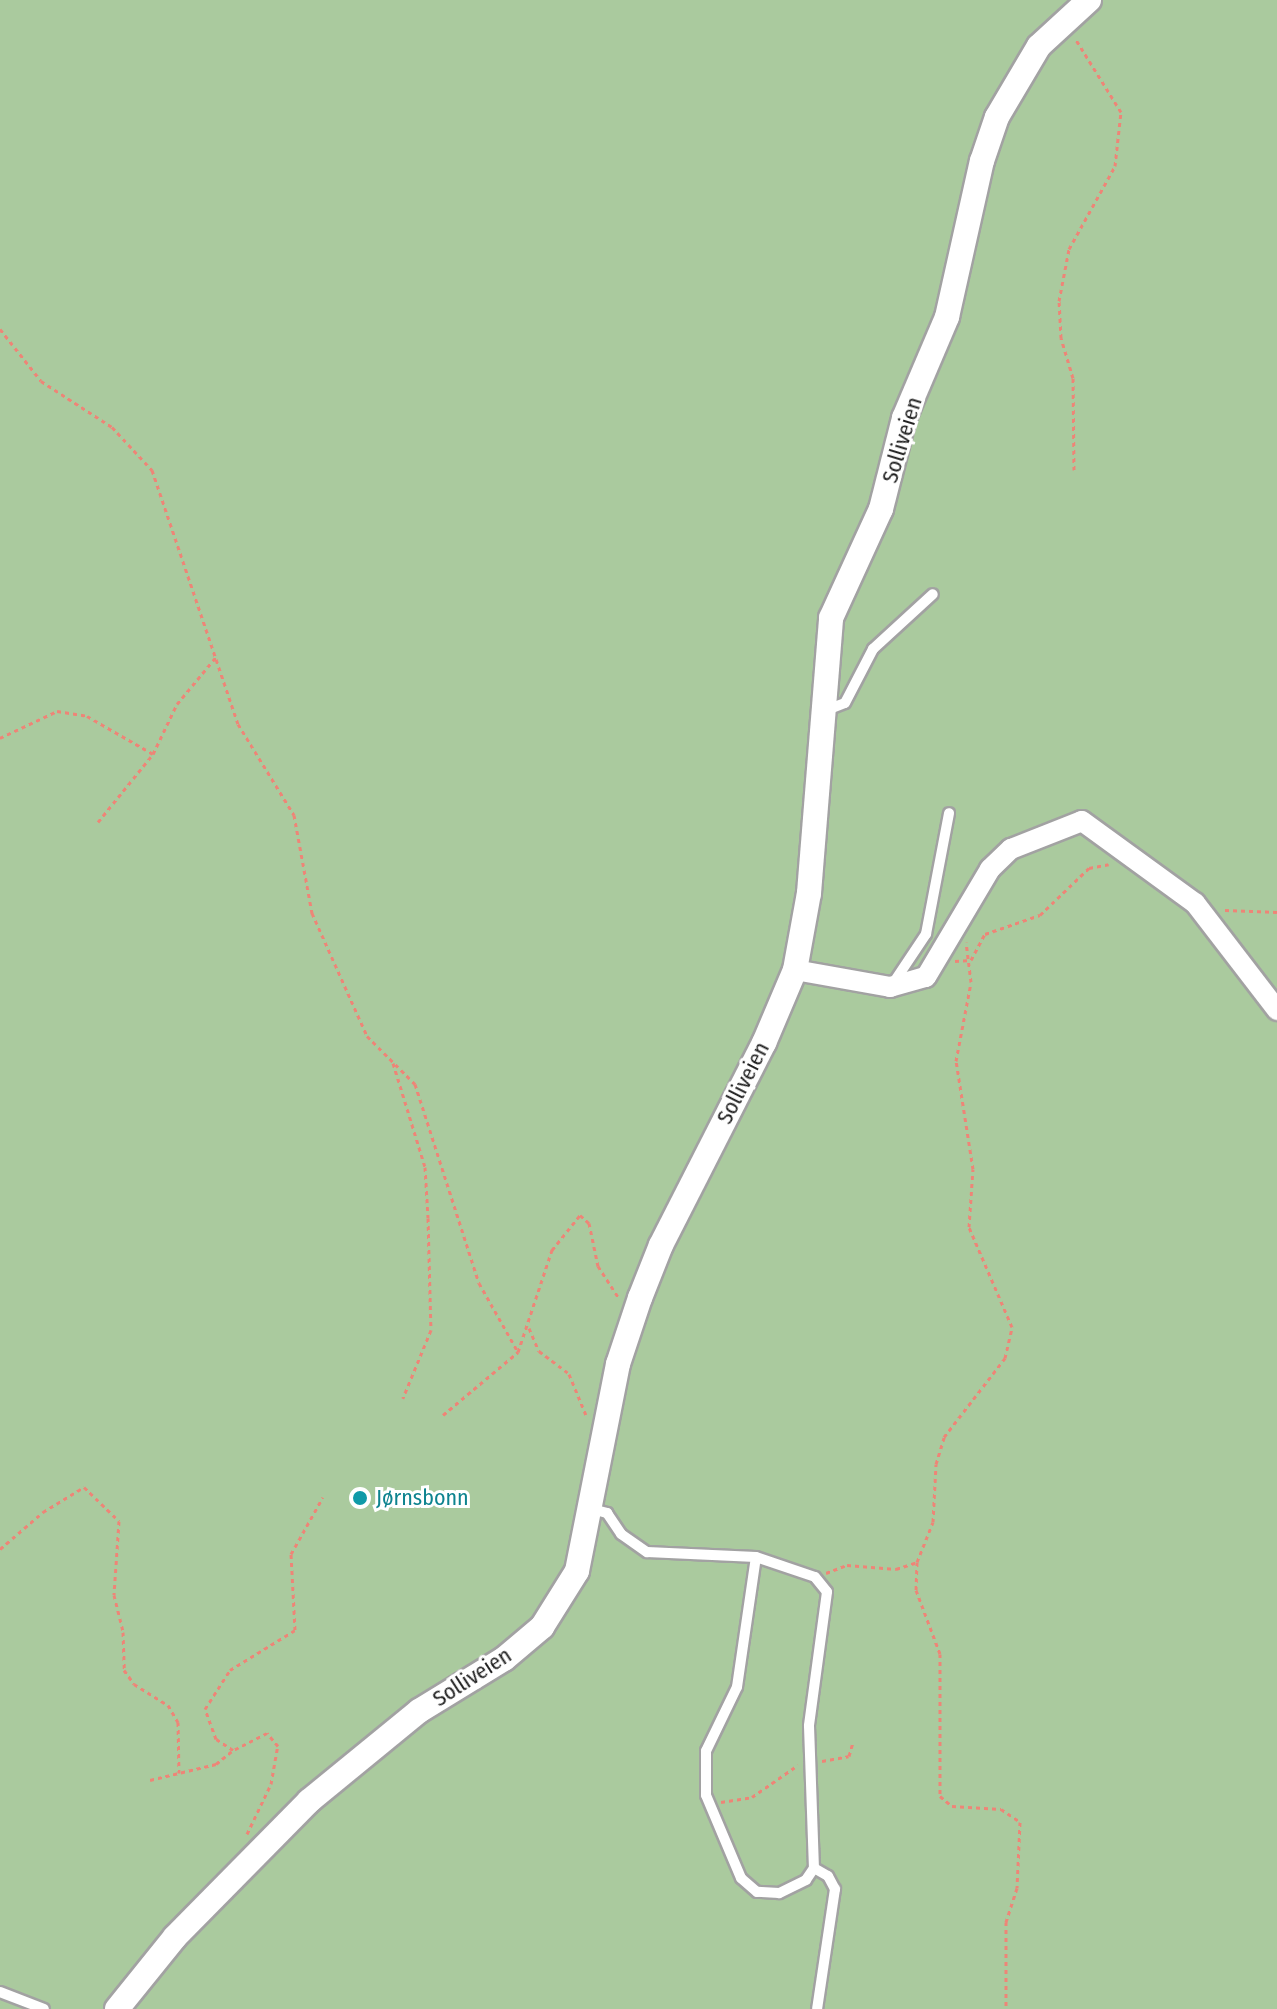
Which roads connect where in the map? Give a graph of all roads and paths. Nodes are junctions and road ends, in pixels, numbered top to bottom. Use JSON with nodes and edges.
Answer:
{"nodes":[{"id":1,"x":1089,"y":0,"type":"edge"},
{"id":2,"x":1063,"y":22,"type":"junction"},
{"id":3,"x":0,"y":329,"type":"edge"},
{"id":4,"x":1074,"y":470,"type":"dead end"},
{"id":5,"x":933,"y":594,"type":"dead end"},
{"id":6,"x":216,"y":657,"type":"junction"},
{"id":7,"x":823,"y":712,"type":"junction"},
{"id":8,"x":0,"y":738,"type":"edge"},
{"id":9,"x":153,"y":754,"type":"junction"},
{"id":10,"x":949,"y":813,"type":"dead end"},
{"id":11,"x":98,"y":822,"type":"dead end"},
{"id":12,"x":1145,"y":866,"type":"junction"},
{"id":13,"x":1195,"y":903,"type":"junction"},
{"id":14,"x":1277,"y":912,"type":"edge"},
{"id":15,"x":795,"y":970,"type":"junction"},
{"id":16,"x":890,"y":987,"type":"junction"},
{"id":17,"x":1277,"y":1010,"type":"edge"},
{"id":18,"x":391,"y":1059,"type":"junction"},
{"id":19,"x":633,"y":1320,"type":"junction"},
{"id":20,"x":529,"y":1328,"type":"junction"},
{"id":21,"x":518,"y":1352,"type":"junction"},
{"id":22,"x":403,"y":1398,"type":"dead end"},
{"id":23,"x":443,"y":1415,"type":"dead end"},
{"id":24,"x":589,"y":1426,"type":"dead end"},
{"id":25,"x":323,"y":1497,"type":"dead end"},
{"id":26,"x":592,"y":1509,"type":"junction"},
{"id":27,"x":0,"y":1549,"type":"edge"},
{"id":28,"x":756,"y":1557,"type":"junction"},
{"id":29,"x":917,"y":1562,"type":"junction"},
{"id":30,"x":815,"y":1577,"type":"junction"},
{"id":31,"x":853,"y":1742,"type":"dead end"},
{"id":32,"x":233,"y":1750,"type":"junction"},
{"id":33,"x":826,"y":1760,"type":"dead end"},
{"id":34,"x":815,"y":1761,"type":"junction"},
{"id":35,"x":179,"y":1773,"type":"junction"},
{"id":36,"x":150,"y":1780,"type":"dead end"},
{"id":37,"x":710,"y":1805,"type":"junction"},
{"id":38,"x":245,"y":1839,"type":"dead end"},
{"id":39,"x":814,"y":1868,"type":"junction"},
{"id":40,"x":0,"y":1992,"type":"edge"},
{"id":41,"x":44,"y":2009,"type":"edge"},
{"id":42,"x":117,"y":2009,"type":"edge"},
{"id":43,"x":817,"y":2009,"type":"edge"},
{"id":44,"x":1006,"y":2009,"type":"edge"}],
"edges":[{"from":1,"to":2,"type":"street","name":"Solliveien"},
{"from":2,"to":4,"type":"path"},
{"from":2,"to":7,"type":"street","name":"Solliveien"},
{"from":3,"to":6,"type":"path"},
{"from":5,"to":7,"type":"lane"},
{"from":6,"to":9,"type":"path"},
{"from":6,"to":18,"type":"path"},
{"from":7,"to":15,"type":"street","name":"Solliveien"},
{"from":8,"to":9,"type":"path"},
{"from":9,"to":11,"type":"path"},
{"from":10,"to":16,"type":"lane"},
{"from":12,"to":13,"type":"street"},
{"from":12,"to":16,"type":"street"},
{"from":12,"to":29,"type":"path"},
{"from":13,"to":14,"type":"path"},
{"from":13,"to":17,"type":"street"},
{"from":15,"to":16,"type":"street"},
{"from":15,"to":19,"type":"street","name":"Solliveien"},
{"from":18,"to":21,"type":"path"},
{"from":18,"to":22,"type":"path"},
{"from":19,"to":20,"type":"path"},
{"from":19,"to":26,"type":"street","name":"Solliveien"},
{"from":20,"to":21,"type":"path"},
{"from":20,"to":24,"type":"path"},
{"from":21,"to":23,"type":"path"},
{"from":25,"to":32,"type":"path"},
{"from":26,"to":28,"type":"lane"},
{"from":26,"to":42,"type":"street","name":"Solliveien"},
{"from":27,"to":35,"type":"path"},
{"from":28,"to":30,"type":"lane"},
{"from":28,"to":37,"type":"lane"},
{"from":29,"to":30,"type":"path"},
{"from":29,"to":44,"type":"path"},
{"from":30,"to":34,"type":"lane"},
{"from":31,"to":33,"type":"path"},
{"from":32,"to":35,"type":"path"},
{"from":32,"to":38,"type":"path"},
{"from":34,"to":37,"type":"path"},
{"from":34,"to":39,"type":"lane"},
{"from":35,"to":36,"type":"path"},
{"from":37,"to":39,"type":"lane"},
{"from":39,"to":43,"type":"lane"},
{"from":40,"to":41,"type":"lane"}]}
